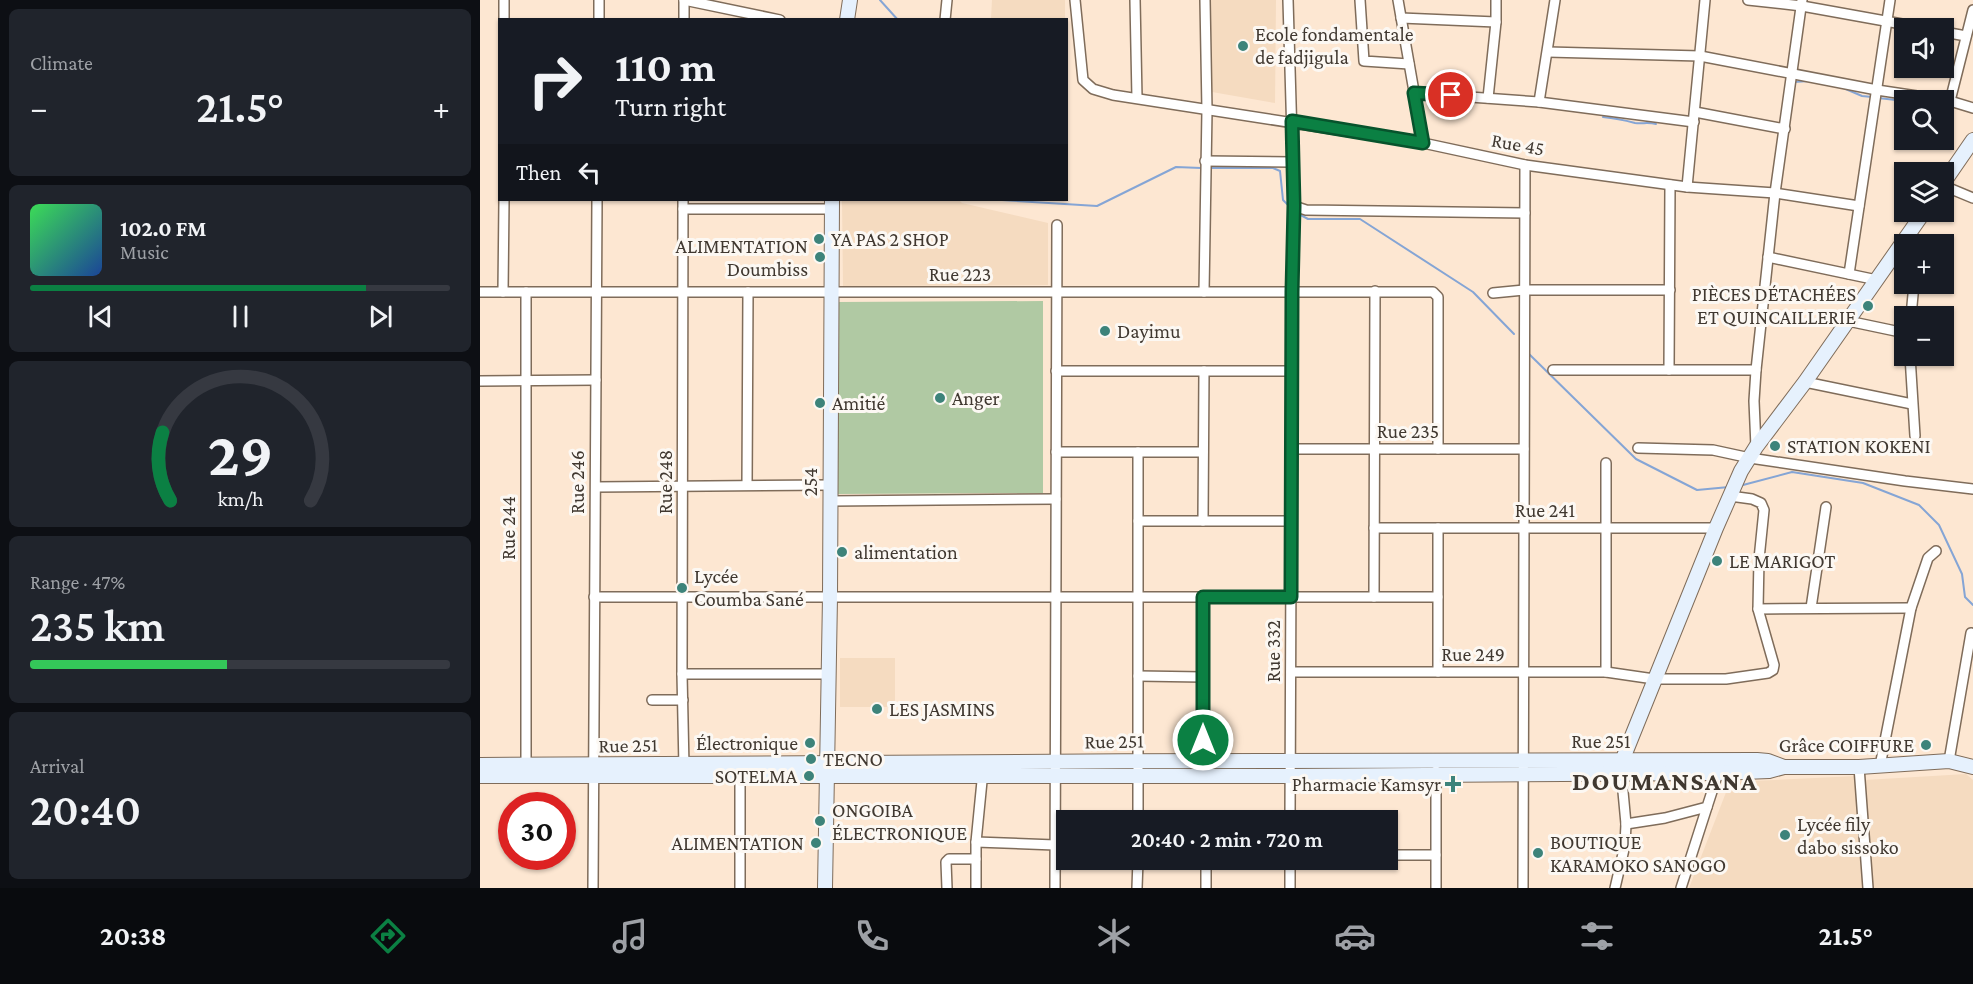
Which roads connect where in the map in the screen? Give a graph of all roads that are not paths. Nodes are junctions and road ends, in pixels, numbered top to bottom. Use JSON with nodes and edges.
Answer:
{"nodes":[{"id":1,"x":504,"y":0,"type":"edge"},
{"id":2,"x":599,"y":0,"type":"edge"},
{"id":3,"x":684,"y":0,"type":"edge"},
{"id":4,"x":850,"y":0,"type":"edge"},
{"id":5,"x":946,"y":0,"type":"edge"},
{"id":6,"x":1075,"y":0,"type":"edge"},
{"id":7,"x":1135,"y":0,"type":"edge"},
{"id":8,"x":1205,"y":0,"type":"edge"},
{"id":9,"x":1288,"y":0,"type":"edge"},
{"id":10,"x":1360,"y":0,"type":"edge"},
{"id":11,"x":1398,"y":0,"type":"edge"},
{"id":12,"x":1496,"y":0,"type":"edge"},
{"id":13,"x":1555,"y":0,"type":"edge"},
{"id":14,"x":1705,"y":0,"type":"edge"},
{"id":15,"x":1748,"y":0,"type":"edge"},
{"id":16,"x":1890,"y":0,"type":"edge"},
{"id":17,"x":1802,"y":3,"type":"edge"},
{"id":18,"x":1973,"y":10,"type":"edge"},
{"id":19,"x":504,"y":18,"type":"edge"},
{"id":20,"x":599,"y":18,"type":"edge"},
{"id":21,"x":684,"y":18,"type":"edge"},
{"id":22,"x":770,"y":18,"type":"edge"},
{"id":23,"x":847,"y":18,"type":"edge"},
{"id":24,"x":945,"y":18,"type":"edge"},
{"id":25,"x":1401,"y":18,"type":"junction"},
{"id":26,"x":1887,"y":21,"type":"junction"},
{"id":27,"x":1496,"y":22,"type":"junction"},
{"id":28,"x":1894,"y":22,"type":"edge"},
{"id":29,"x":1954,"y":34,"type":"edge"},
{"id":30,"x":1966,"y":36,"type":"junction"},
{"id":31,"x":1548,"y":52,"type":"junction"},
{"id":32,"x":1700,"y":56,"type":"junction"},
{"id":33,"x":1410,"y":64,"type":"junction"},
{"id":34,"x":1792,"y":73,"type":"junction"},
{"id":35,"x":1877,"y":90,"type":"junction"},
{"id":36,"x":1953,"y":90,"type":"edge"},
{"id":37,"x":1414,"y":93,"type":"junction"},
{"id":38,"x":1894,"y":93,"type":"edge"},
{"id":39,"x":1137,"y":98,"type":"junction"},
{"id":40,"x":1488,"y":98,"type":"junction"},
{"id":41,"x":1539,"y":102,"type":"junction"},
{"id":42,"x":1954,"y":102,"type":"edge"},
{"id":43,"x":1973,"y":108,"type":"edge"},
{"id":44,"x":1207,"y":110,"type":"junction"},
{"id":45,"x":1694,"y":117,"type":"junction"},
{"id":46,"x":1292,"y":121,"type":"junction"},
{"id":47,"x":1785,"y":129,"type":"junction"},
{"id":48,"x":1973,"y":140,"type":"edge"},
{"id":49,"x":1423,"y":143,"type":"junction"},
{"id":50,"x":1205,"y":161,"type":"junction"},
{"id":51,"x":1292,"y":162,"type":"junction"},
{"id":52,"x":1525,"y":165,"type":"junction"},
{"id":53,"x":1954,"y":169,"type":"edge"},
{"id":54,"x":1670,"y":184,"type":"junction"},
{"id":55,"x":1688,"y":187,"type":"junction"},
{"id":56,"x":1954,"y":189,"type":"edge"},
{"id":57,"x":1775,"y":193,"type":"junction"},
{"id":58,"x":1973,"y":198,"type":"edge"},
{"id":59,"x":504,"y":201,"type":"edge"},
{"id":60,"x":597,"y":201,"type":"edge"},
{"id":61,"x":683,"y":204,"type":"edge"},
{"id":62,"x":749,"y":204,"type":"edge"},
{"id":63,"x":832,"y":204,"type":"edge"},
{"id":64,"x":1294,"y":206,"type":"junction"},
{"id":65,"x":1859,"y":206,"type":"junction"},
{"id":66,"x":1525,"y":213,"type":"junction"},
{"id":67,"x":1057,"y":225,"type":"dead end"},
{"id":68,"x":1768,"y":257,"type":"junction"},
{"id":69,"x":1894,"y":262,"type":"edge"},
{"id":70,"x":1849,"y":274,"type":"junction"},
{"id":71,"x":1877,"y":280,"type":"junction"},
{"id":72,"x":1524,"y":290,"type":"junction"},
{"id":73,"x":1670,"y":290,"type":"junction"},
{"id":74,"x":1375,"y":291,"type":"junction"},
{"id":75,"x":480,"y":292,"type":"edge"},
{"id":76,"x":503,"y":292,"type":"junction"},
{"id":77,"x":526,"y":292,"type":"junction"},
{"id":78,"x":596,"y":292,"type":"junction"},
{"id":79,"x":683,"y":292,"type":"junction"},
{"id":80,"x":748,"y":292,"type":"junction"},
{"id":81,"x":831,"y":292,"type":"junction"},
{"id":82,"x":1056,"y":292,"type":"junction"},
{"id":83,"x":1204,"y":292,"type":"junction"},
{"id":84,"x":1292,"y":292,"type":"junction"},
{"id":85,"x":1493,"y":293,"type":"dead end"},
{"id":86,"x":1848,"y":321,"type":"junction"},
{"id":87,"x":1894,"y":331,"type":"edge"},
{"id":88,"x":1910,"y":366,"type":"edge"},
{"id":89,"x":1553,"y":370,"type":"dead end"},
{"id":90,"x":1670,"y":370,"type":"junction"},
{"id":91,"x":1756,"y":370,"type":"junction"},
{"id":92,"x":1056,"y":371,"type":"junction"},
{"id":93,"x":1204,"y":371,"type":"junction"},
{"id":94,"x":1291,"y":371,"type":"junction"},
{"id":95,"x":596,"y":380,"type":"junction"},
{"id":96,"x":480,"y":381,"type":"edge"},
{"id":97,"x":526,"y":381,"type":"junction"},
{"id":98,"x":1804,"y":382,"type":"junction"},
{"id":99,"x":1912,"y":404,"type":"junction"},
{"id":100,"x":1915,"y":436,"type":"dead end"},
{"id":101,"x":1638,"y":448,"type":"dead end"},
{"id":102,"x":1291,"y":449,"type":"junction"},
{"id":103,"x":1374,"y":449,"type":"junction"},
{"id":104,"x":1438,"y":449,"type":"junction"},
{"id":105,"x":1524,"y":450,"type":"junction"},
{"id":106,"x":1056,"y":452,"type":"junction"},
{"id":107,"x":1138,"y":452,"type":"junction"},
{"id":108,"x":1203,"y":452,"type":"junction"},
{"id":109,"x":1753,"y":453,"type":"junction"},
{"id":110,"x":1606,"y":463,"type":"dead end"},
{"id":111,"x":747,"y":485,"type":"junction"},
{"id":112,"x":830,"y":485,"type":"junction"},
{"id":113,"x":596,"y":487,"type":"junction"},
{"id":114,"x":683,"y":487,"type":"junction"},
{"id":115,"x":1973,"y":489,"type":"edge"},
{"id":116,"x":1730,"y":496,"type":"junction"},
{"id":117,"x":1056,"y":499,"type":"junction"},
{"id":118,"x":830,"y":501,"type":"junction"},
{"id":119,"x":1826,"y":507,"type":"dead end"},
{"id":120,"x":1138,"y":521,"type":"junction"},
{"id":121,"x":1203,"y":521,"type":"junction"},
{"id":122,"x":1291,"y":521,"type":"junction"},
{"id":123,"x":1374,"y":528,"type":"junction"},
{"id":124,"x":1438,"y":528,"type":"junction"},
{"id":125,"x":1524,"y":528,"type":"junction"},
{"id":126,"x":1606,"y":528,"type":"junction"},
{"id":127,"x":1716,"y":528,"type":"junction"},
{"id":128,"x":1936,"y":551,"type":"dead end"},
{"id":129,"x":594,"y":597,"type":"junction"},
{"id":130,"x":682,"y":597,"type":"junction"},
{"id":131,"x":830,"y":597,"type":"junction"},
{"id":132,"x":1056,"y":597,"type":"junction"},
{"id":133,"x":1138,"y":597,"type":"junction"},
{"id":134,"x":1203,"y":597,"type":"junction"},
{"id":135,"x":1291,"y":597,"type":"junction"},
{"id":136,"x":1374,"y":597,"type":"junction"},
{"id":137,"x":1438,"y":597,"type":"junction"},
{"id":138,"x":1811,"y":608,"type":"junction"},
{"id":139,"x":1911,"y":608,"type":"junction"},
{"id":140,"x":1758,"y":609,"type":"junction"},
{"id":141,"x":1971,"y":633,"type":"dead end"},
{"id":142,"x":1291,"y":672,"type":"junction"},
{"id":143,"x":1438,"y":672,"type":"junction"},
{"id":144,"x":1524,"y":672,"type":"junction"},
{"id":145,"x":1606,"y":672,"type":"junction"},
{"id":146,"x":682,"y":674,"type":"junction"},
{"id":147,"x":829,"y":674,"type":"junction"},
{"id":148,"x":1138,"y":676,"type":"junction"},
{"id":149,"x":1203,"y":676,"type":"junction"},
{"id":150,"x":1654,"y":679,"type":"junction"},
{"id":151,"x":652,"y":700,"type":"dead end"},
{"id":152,"x":683,"y":700,"type":"junction"},
{"id":153,"x":1140,"y":760,"type":"junction"},
{"id":154,"x":1203,"y":760,"type":"junction"},
{"id":155,"x":1436,"y":760,"type":"junction"},
{"id":156,"x":1056,"y":761,"type":"junction"},
{"id":157,"x":1290,"y":761,"type":"junction"},
{"id":158,"x":1950,"y":761,"type":"junction"},
{"id":159,"x":480,"y":765,"type":"edge"},
{"id":160,"x":526,"y":765,"type":"junction"},
{"id":161,"x":1784,"y":766,"type":"junction"},
{"id":162,"x":1880,"y":766,"type":"junction"},
{"id":163,"x":1524,"y":767,"type":"junction"},
{"id":164,"x":1621,"y":767,"type":"junction"},
{"id":165,"x":1859,"y":767,"type":"junction"},
{"id":166,"x":1973,"y":767,"type":"edge"},
{"id":167,"x":740,"y":769,"type":"junction"},
{"id":168,"x":983,"y":769,"type":"junction"},
{"id":169,"x":684,"y":770,"type":"junction"},
{"id":170,"x":826,"y":770,"type":"junction"},
{"id":171,"x":593,"y":771,"type":"junction"},
{"id":172,"x":1718,"y":773,"type":"junction"},
{"id":173,"x":1436,"y":774,"type":"junction"},
{"id":174,"x":480,"y":776,"type":"edge"},
{"id":175,"x":1056,"y":776,"type":"junction"},
{"id":176,"x":1139,"y":776,"type":"junction"},
{"id":177,"x":1203,"y":776,"type":"junction"},
{"id":178,"x":1290,"y":776,"type":"junction"},
{"id":179,"x":1707,"y":807,"type":"junction"},
{"id":180,"x":1138,"y":810,"type":"edge"},
{"id":181,"x":1290,"y":810,"type":"edge"},
{"id":182,"x":1626,"y":824,"type":"junction"},
{"id":183,"x":976,"y":842,"type":"junction"},
{"id":184,"x":1055,"y":844,"type":"junction"},
{"id":185,"x":1398,"y":855,"type":"edge"},
{"id":186,"x":1436,"y":855,"type":"junction"},
{"id":187,"x":976,"y":859,"type":"junction"},
{"id":188,"x":1137,"y":870,"type":"edge"},
{"id":189,"x":1206,"y":870,"type":"edge"},
{"id":190,"x":1290,"y":870,"type":"edge"},
{"id":191,"x":593,"y":888,"type":"edge"},
{"id":192,"x":740,"y":888,"type":"edge"},
{"id":193,"x":825,"y":888,"type":"edge"},
{"id":194,"x":946,"y":888,"type":"edge"},
{"id":195,"x":976,"y":888,"type":"edge"},
{"id":196,"x":1055,"y":888,"type":"edge"},
{"id":197,"x":1137,"y":888,"type":"edge"},
{"id":198,"x":1206,"y":888,"type":"edge"},
{"id":199,"x":1290,"y":888,"type":"edge"},
{"id":200,"x":1436,"y":888,"type":"edge"},
{"id":201,"x":1523,"y":888,"type":"edge"},
{"id":202,"x":1615,"y":888,"type":"edge"},
{"id":203,"x":1681,"y":888,"type":"edge"},
{"id":204,"x":1868,"y":888,"type":"edge"}],
"edges":[{"from":1,"to":19,"type":"street"},
{"from":2,"to":20,"type":"street"},
{"from":3,"to":21,"type":"street"},
{"from":3,"to":22,"type":"street"},
{"from":4,"to":23,"type":"main road"},
{"from":5,"to":24,"type":"street"},
{"from":6,"to":39,"type":"street","name":"Rue 45"},
{"from":7,"to":39,"type":"street"},
{"from":8,"to":44,"type":"street"},
{"from":9,"to":46,"type":"street","name":"Rue 332"},
{"from":10,"to":33,"type":"street"},
{"from":11,"to":25,"type":"street"},
{"from":12,"to":27,"type":"street"},
{"from":13,"to":31,"type":"street"},
{"from":14,"to":32,"type":"street"},
{"from":15,"to":17,"type":"street"},
{"from":16,"to":26,"type":"street"},
{"from":17,"to":26,"type":"street"},
{"from":17,"to":34,"type":"street"},
{"from":18,"to":30,"type":"street"},
{"from":25,"to":27,"type":"street"},
{"from":25,"to":33,"type":"street"},
{"from":26,"to":28,"type":"street"},
{"from":26,"to":35,"type":"street"},
{"from":27,"to":40,"type":"street"},
{"from":29,"to":30,"type":"street"},
{"from":30,"to":36,"type":"street"},
{"from":31,"to":32,"type":"street"},
{"from":31,"to":41,"type":"street"},
{"from":32,"to":34,"type":"street"},
{"from":32,"to":45,"type":"street"},
{"from":33,"to":37,"type":"street"},
{"from":34,"to":35,"type":"street"},
{"from":34,"to":47,"type":"street"},
{"from":35,"to":38,"type":"street"},
{"from":35,"to":65,"type":"street"},
{"from":37,"to":40,"type":"street"},
{"from":37,"to":49,"type":"street"},
{"from":39,"to":44,"type":"street","name":"Rue 45"},
{"from":40,"to":41,"type":"street"},
{"from":41,"to":45,"type":"street"},
{"from":42,"to":43,"type":"street"},
{"from":44,"to":46,"type":"street","name":"Rue 45"},
{"from":44,"to":50,"type":"street"},
{"from":45,"to":47,"type":"street"},
{"from":45,"to":55,"type":"street"},
{"from":46,"to":49,"type":"street","name":"Rue 45"},
{"from":46,"to":51,"type":"street","name":"Rue 332"},
{"from":47,"to":57,"type":"street"},
{"from":48,"to":53,"type":"main road"},
{"from":49,"to":52,"type":"street","name":"Rue 45"},
{"from":50,"to":51,"type":"street"},
{"from":50,"to":83,"type":"street"},
{"from":51,"to":64,"type":"street","name":"Rue 332"},
{"from":52,"to":54,"type":"street","name":"Rue 45"},
{"from":52,"to":66,"type":"street"},
{"from":54,"to":55,"type":"street","name":"Rue 45"},
{"from":54,"to":73,"type":"street"},
{"from":55,"to":57,"type":"street","name":"Rue 45"},
{"from":56,"to":58,"type":"street"},
{"from":57,"to":65,"type":"street","name":"Rue 45"},
{"from":57,"to":68,"type":"street"},
{"from":59,"to":76,"type":"street"},
{"from":60,"to":78,"type":"street","name":"Rue 246"},
{"from":61,"to":62,"type":"street"},
{"from":61,"to":79,"type":"street","name":"Rue 248"},
{"from":62,"to":63,"type":"street"},
{"from":63,"to":81,"type":"main road","name":"254"},
{"from":64,"to":66,"type":"street"},
{"from":64,"to":84,"type":"street","name":"Rue 332"},
{"from":65,"to":70,"type":"street"},
{"from":66,"to":72,"type":"street"},
{"from":67,"to":82,"type":"street"},
{"from":68,"to":70,"type":"street"},
{"from":68,"to":91,"type":"street"},
{"from":69,"to":71,"type":"main road"},
{"from":70,"to":71,"type":"street"},
{"from":71,"to":86,"type":"main road"},
{"from":72,"to":73,"type":"street"},
{"from":72,"to":85,"type":"street"},
{"from":72,"to":105,"type":"street"},
{"from":73,"to":90,"type":"street"},
{"from":74,"to":84,"type":"street","name":"Rue 223"},
{"from":74,"to":103,"type":"street"},
{"from":74,"to":104,"type":"street","name":"Rue 223"},
{"from":75,"to":76,"type":"street","name":"Rue 223"},
{"from":76,"to":77,"type":"street","name":"Rue 223"},
{"from":77,"to":78,"type":"street","name":"Rue 223"},
{"from":77,"to":97,"type":"street","name":"Rue 244"},
{"from":78,"to":79,"type":"street","name":"Rue 223"},
{"from":78,"to":95,"type":"street","name":"Rue 246"},
{"from":79,"to":80,"type":"street","name":"Rue 223"},
{"from":79,"to":114,"type":"street","name":"Rue 248"},
{"from":80,"to":81,"type":"street","name":"Rue 223"},
{"from":80,"to":111,"type":"street"},
{"from":81,"to":82,"type":"street","name":"Rue 223"},
{"from":81,"to":112,"type":"main road","name":"254"},
{"from":82,"to":83,"type":"street","name":"Rue 223"},
{"from":82,"to":92,"type":"street"},
{"from":83,"to":84,"type":"street","name":"Rue 223"},
{"from":84,"to":94,"type":"street","name":"Rue 332"},
{"from":86,"to":87,"type":"street"},
{"from":86,"to":98,"type":"main road"},
{"from":88,"to":99,"type":"street"},
{"from":89,"to":90,"type":"street"},
{"from":90,"to":91,"type":"street"},
{"from":91,"to":109,"type":"street"},
{"from":92,"to":93,"type":"street"},
{"from":92,"to":106,"type":"street"},
{"from":93,"to":94,"type":"street"},
{"from":93,"to":108,"type":"street"},
{"from":94,"to":102,"type":"street","name":"Rue 332"},
{"from":95,"to":97,"type":"street"},
{"from":95,"to":113,"type":"street","name":"Rue 246"},
{"from":96,"to":97,"type":"street"},
{"from":97,"to":160,"type":"street","name":"Rue 244"},
{"from":98,"to":99,"type":"street"},
{"from":98,"to":109,"type":"main road"},
{"from":99,"to":100,"type":"street"},
{"from":101,"to":109,"type":"street"},
{"from":102,"to":103,"type":"street","name":"Rue 235"},
{"from":102,"to":122,"type":"street","name":"Rue 332"},
{"from":103,"to":104,"type":"street","name":"Rue 235"},
{"from":103,"to":123,"type":"street"},
{"from":104,"to":105,"type":"street","name":"Rue 235"},
{"from":105,"to":125,"type":"street"},
{"from":106,"to":107,"type":"street"},
{"from":106,"to":117,"type":"street"},
{"from":107,"to":108,"type":"street"},
{"from":107,"to":120,"type":"street"},
{"from":108,"to":121,"type":"street"},
{"from":109,"to":115,"type":"street"},
{"from":109,"to":116,"type":"main road"},
{"from":110,"to":126,"type":"street"},
{"from":111,"to":112,"type":"street"},
{"from":111,"to":114,"type":"street"},
{"from":112,"to":118,"type":"main road","name":"254"},
{"from":113,"to":114,"type":"street"},
{"from":113,"to":129,"type":"street","name":"Rue 246"},
{"from":114,"to":130,"type":"street","name":"Rue 248"},
{"from":116,"to":127,"type":"main road"},
{"from":116,"to":140,"type":"street"},
{"from":117,"to":118,"type":"street"},
{"from":117,"to":132,"type":"street"},
{"from":118,"to":131,"type":"main road","name":"254"},
{"from":119,"to":138,"type":"street"},
{"from":120,"to":121,"type":"street"},
{"from":120,"to":133,"type":"street"},
{"from":121,"to":122,"type":"street"},
{"from":122,"to":135,"type":"street","name":"Rue 332"},
{"from":123,"to":124,"type":"street","name":"Rue 241"},
{"from":123,"to":136,"type":"street"},
{"from":124,"to":125,"type":"street","name":"Rue 241"},
{"from":124,"to":137,"type":"street"},
{"from":125,"to":126,"type":"street","name":"Rue 241"},
{"from":125,"to":144,"type":"street"},
{"from":126,"to":127,"type":"street","name":"Rue 241"},
{"from":126,"to":145,"type":"street"},
{"from":127,"to":150,"type":"main road"},
{"from":128,"to":139,"type":"street"},
{"from":129,"to":130,"type":"street"},
{"from":129,"to":171,"type":"street","name":"Rue 246"},
{"from":130,"to":131,"type":"street"},
{"from":130,"to":146,"type":"street","name":"Rue 248"},
{"from":131,"to":132,"type":"street"},
{"from":131,"to":147,"type":"main road","name":"254"},
{"from":132,"to":133,"type":"street"},
{"from":132,"to":156,"type":"street"},
{"from":133,"to":134,"type":"street"},
{"from":133,"to":148,"type":"street"},
{"from":134,"to":135,"type":"street"},
{"from":134,"to":149,"type":"street"},
{"from":135,"to":136,"type":"street"},
{"from":135,"to":142,"type":"street","name":"Rue 332"},
{"from":136,"to":137,"type":"street"},
{"from":137,"to":143,"type":"street"},
{"from":138,"to":139,"type":"street"},
{"from":138,"to":140,"type":"street"},
{"from":139,"to":162,"type":"street"},
{"from":140,"to":150,"type":"street","name":"Rue 249"},
{"from":141,"to":158,"type":"street"},
{"from":142,"to":143,"type":"street","name":"Rue 249"},
{"from":142,"to":157,"type":"street","name":"Rue 332"},
{"from":143,"to":144,"type":"street","name":"Rue 249"},
{"from":144,"to":145,"type":"street","name":"Rue 249"},
{"from":144,"to":163,"type":"street"},
{"from":145,"to":150,"type":"street","name":"Rue 249"},
{"from":146,"to":147,"type":"street"},
{"from":146,"to":152,"type":"street","name":"Rue 248"},
{"from":147,"to":170,"type":"main road","name":"254"},
{"from":148,"to":149,"type":"street"},
{"from":148,"to":153,"type":"street"},
{"from":149,"to":154,"type":"street"},
{"from":150,"to":164,"type":"main road"},
{"from":151,"to":152,"type":"street"},
{"from":152,"to":169,"type":"street","name":"Rue 248"},
{"from":153,"to":154,"type":"main road","name":"Rue 251"},
{"from":153,"to":156,"type":"main road","name":"Rue 251"},
{"from":153,"to":176,"type":"street"},
{"from":154,"to":157,"type":"main road","name":"Rue 251"},
{"from":154,"to":177,"type":"street"},
{"from":155,"to":157,"type":"main road","name":"Rue 251"},
{"from":155,"to":163,"type":"main road","name":"Rue 251"},
{"from":155,"to":173,"type":"street"},
{"from":156,"to":168,"type":"main road","name":"Rue 251"},
{"from":156,"to":175,"type":"street"},
{"from":157,"to":178,"type":"street","name":"Rue 332"},
{"from":158,"to":162,"type":"main road","name":"Rue 251"},
{"from":158,"to":166,"type":"main road","name":"Rue 251"},
{"from":159,"to":160,"type":"main road","name":"Rue 251"},
{"from":160,"to":171,"type":"main road","name":"Rue 251"},
{"from":161,"to":164,"type":"main road","name":"Rue 251"},
{"from":161,"to":165,"type":"main road","name":"Rue 251"},
{"from":161,"to":172,"type":"main road","name":"Rue 251"},
{"from":162,"to":165,"type":"main road","name":"Rue 251"},
{"from":163,"to":164,"type":"main road","name":"Rue 251"},
{"from":163,"to":173,"type":"main road","name":"Rue 251"},
{"from":163,"to":201,"type":"street"},
{"from":164,"to":172,"type":"main road","name":"Rue 251"},
{"from":164,"to":182,"type":"street"},
{"from":165,"to":204,"type":"street"},
{"from":167,"to":169,"type":"main road","name":"Rue 251"},
{"from":167,"to":170,"type":"main road","name":"Rue 251"},
{"from":167,"to":192,"type":"street"},
{"from":168,"to":170,"type":"main road","name":"Rue 251"},
{"from":168,"to":175,"type":"main road","name":"Rue 251"},
{"from":168,"to":183,"type":"street"},
{"from":169,"to":171,"type":"main road","name":"Rue 251"},
{"from":170,"to":193,"type":"main road","name":"254"},
{"from":171,"to":174,"type":"main road","name":"Rue 251"},
{"from":171,"to":191,"type":"street","name":"Rue 246"},
{"from":172,"to":179,"type":"street"},
{"from":173,"to":178,"type":"main road","name":"Rue 251"},
{"from":173,"to":186,"type":"street"},
{"from":175,"to":176,"type":"main road","name":"Rue 251"},
{"from":175,"to":184,"type":"street"},
{"from":176,"to":177,"type":"main road","name":"Rue 251"},
{"from":176,"to":180,"type":"street"},
{"from":177,"to":178,"type":"main road","name":"Rue 251"},
{"from":178,"to":181,"type":"street","name":"Rue 332"},
{"from":179,"to":182,"type":"street"},
{"from":179,"to":203,"type":"street"},
{"from":182,"to":202,"type":"street"},
{"from":183,"to":184,"type":"street"},
{"from":183,"to":187,"type":"street"},
{"from":184,"to":196,"type":"street"},
{"from":185,"to":186,"type":"street"},
{"from":186,"to":200,"type":"street"},
{"from":187,"to":194,"type":"street"},
{"from":187,"to":195,"type":"street"},
{"from":188,"to":197,"type":"street"},
{"from":189,"to":198,"type":"street"},
{"from":190,"to":199,"type":"street"}]}
